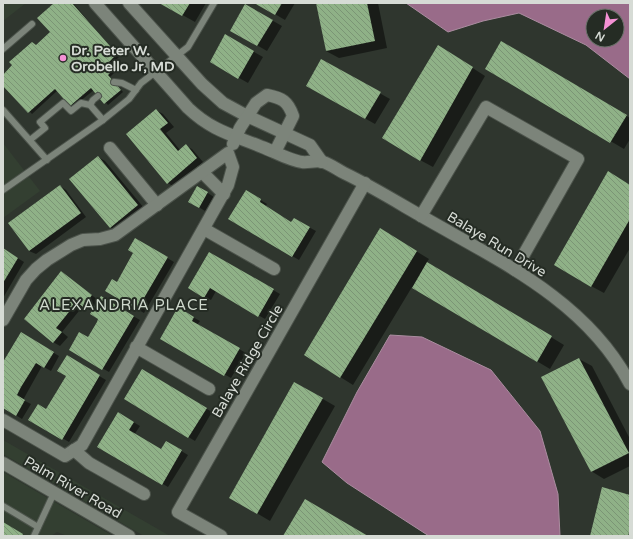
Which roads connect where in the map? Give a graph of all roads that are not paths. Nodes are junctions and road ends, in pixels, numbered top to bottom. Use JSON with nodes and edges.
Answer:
{"nodes":[{"id":1,"x":129,"y":3,"type":"edge"},
{"id":2,"x":214,"y":3,"type":"edge"},
{"id":3,"x":96,"y":4,"type":"edge"},
{"id":4,"x":32,"y":24,"type":"dead end"},
{"id":5,"x":3,"y":49,"type":"edge"},
{"id":6,"x":176,"y":56,"type":"junction"},
{"id":7,"x":156,"y":71,"type":"junction"},
{"id":8,"x":114,"y":82,"type":"dead end"},
{"id":9,"x":136,"y":90,"type":"junction"},
{"id":10,"x":98,"y":96,"type":"dead end"},
{"id":11,"x":90,"y":105,"type":"junction"},
{"id":12,"x":3,"y":110,"type":"edge"},
{"id":13,"x":247,"y":116,"type":"junction"},
{"id":14,"x":102,"y":120,"type":"junction"},
{"id":15,"x":285,"y":134,"type":"junction"},
{"id":16,"x":236,"y":137,"type":"junction"},
{"id":17,"x":30,"y":140,"type":"junction"},
{"id":18,"x":110,"y":148,"type":"dead end"},
{"id":19,"x":275,"y":152,"type":"junction"},
{"id":20,"x":228,"y":153,"type":"junction"},
{"id":21,"x":47,"y":160,"type":"junction"},
{"id":22,"x":322,"y":162,"type":"junction"},
{"id":23,"x":202,"y":172,"type":"junction"},
{"id":24,"x":365,"y":183,"type":"junction"},
{"id":25,"x":3,"y":190,"type":"edge"},
{"id":26,"x":224,"y":194,"type":"junction"},
{"id":27,"x":157,"y":205,"type":"junction"},
{"id":28,"x":421,"y":216,"type":"junction"},
{"id":29,"x":204,"y":229,"type":"junction"},
{"id":30,"x":274,"y":269,"type":"dead end"},
{"id":31,"x":515,"y":270,"type":"junction"},
{"id":32,"x":3,"y":320,"type":"edge"},
{"id":33,"x":136,"y":347,"type":"junction"},
{"id":34,"x":630,"y":384,"type":"edge"},
{"id":35,"x":209,"y":389,"type":"dead end"},
{"id":36,"x":3,"y":420,"type":"edge"},
{"id":37,"x":74,"y":450,"type":"junction"},
{"id":38,"x":3,"y":463,"type":"edge"},
{"id":39,"x":54,"y":493,"type":"junction"},
{"id":40,"x":144,"y":494,"type":"dead end"},
{"id":41,"x":3,"y":506,"type":"edge"},
{"id":42,"x":38,"y":527,"type":"junction"},
{"id":43,"x":34,"y":536,"type":"edge"},
{"id":44,"x":129,"y":536,"type":"edge"},
{"id":45,"x":221,"y":536,"type":"edge"}],
"edges":[{"from":1,"to":6,"type":"street","name":"Balaye Run Drive"},
{"from":2,"to":6,"type":"lane"},
{"from":3,"to":7,"type":"street","name":"Balaye Run Drive"},
{"from":4,"to":5,"type":"lane"},
{"from":6,"to":7,"type":"lane"},
{"from":6,"to":13,"type":"street","name":"Balaye Run Drive"},
{"from":7,"to":9,"type":"lane"},
{"from":7,"to":16,"type":"street","name":"Balaye Run Drive"},
{"from":8,"to":9,"type":"lane"},
{"from":9,"to":14,"type":"lane"},
{"from":10,"to":11,"type":"lane"},
{"from":11,"to":14,"type":"lane"},
{"from":11,"to":17,"type":"lane"},
{"from":12,"to":17,"type":"lane"},
{"from":13,"to":15,"type":"street","name":"Balaye Run Drive"},
{"from":13,"to":15,"type":"street"},
{"from":13,"to":16,"type":"street"},
{"from":14,"to":21,"type":"lane"},
{"from":15,"to":19,"type":"street"},
{"from":15,"to":22,"type":"street","name":"Balaye Run Drive"},
{"from":16,"to":19,"type":"street","name":"Balaye Run Drive"},
{"from":16,"to":20,"type":"street"},
{"from":17,"to":21,"type":"lane"},
{"from":18,"to":27,"type":"street"},
{"from":19,"to":22,"type":"street","name":"Balaye Run Drive"},
{"from":20,"to":23,"type":"street"},
{"from":20,"to":26,"type":"street"},
{"from":21,"to":25,"type":"lane"},
{"from":22,"to":24,"type":"street","name":"Balaye Run Drive"},
{"from":23,"to":26,"type":"street"},
{"from":23,"to":27,"type":"street"},
{"from":24,"to":28,"type":"street","name":"Balaye Run Drive"},
{"from":24,"to":45,"type":"street","name":"Balaye Ridge Circle"},
{"from":26,"to":29,"type":"street"},
{"from":27,"to":32,"type":"street"},
{"from":28,"to":31,"type":"street","name":"Balaye Run Drive"},
{"from":28,"to":31,"type":"street"},
{"from":29,"to":30,"type":"street"},
{"from":29,"to":33,"type":"street"},
{"from":31,"to":34,"type":"street","name":"Balaye Run Drive"},
{"from":33,"to":35,"type":"street"},
{"from":33,"to":37,"type":"street"},
{"from":36,"to":37,"type":"street"},
{"from":37,"to":40,"type":"street"},
{"from":38,"to":39,"type":"street","name":"Palm River Road"},
{"from":39,"to":42,"type":"lane"},
{"from":39,"to":44,"type":"street","name":"Palm River Road"},
{"from":41,"to":42,"type":"lane"},
{"from":42,"to":43,"type":"lane"}]}
